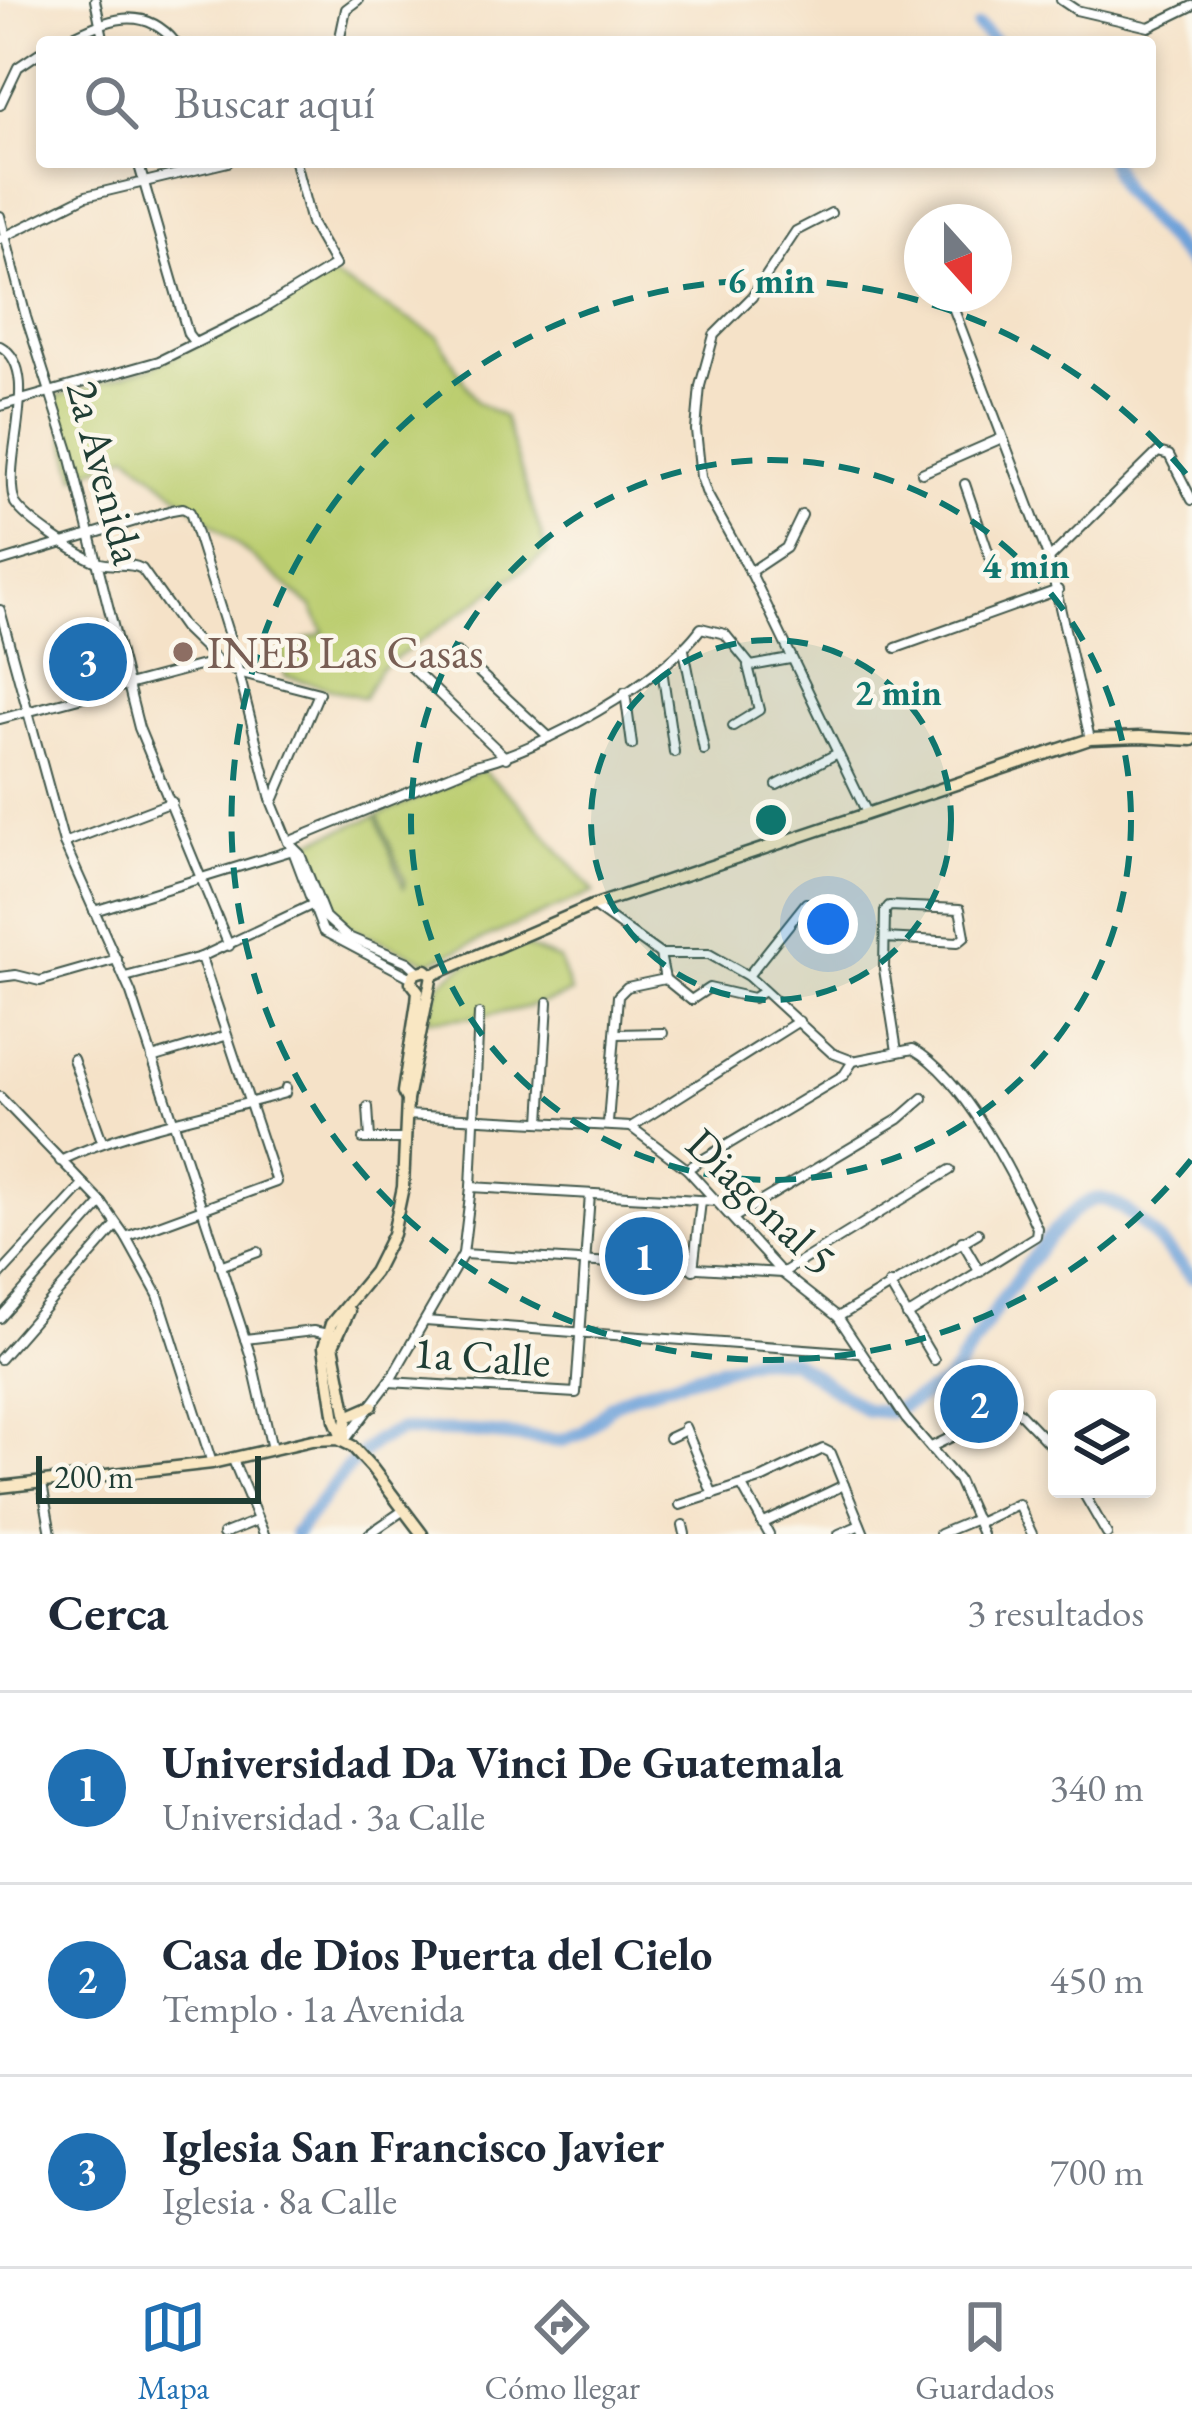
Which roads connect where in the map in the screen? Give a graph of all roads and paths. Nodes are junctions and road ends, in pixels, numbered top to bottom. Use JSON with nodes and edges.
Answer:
{"nodes":[{"id":1,"x":94,"y":0,"type":"edge"},
{"id":2,"x":358,"y":0,"type":"edge"},
{"id":3,"x":1061,"y":0,"type":"edge"},
{"id":4,"x":1192,"y":6,"type":"edge"},
{"id":5,"x":99,"y":24,"type":"junction"},
{"id":6,"x":74,"y":36,"type":"edge"},
{"id":7,"x":102,"y":36,"type":"edge"},
{"id":8,"x":168,"y":36,"type":"edge"},
{"id":9,"x":340,"y":36,"type":"edge"},
{"id":10,"x":36,"y":55,"type":"edge"},
{"id":11,"x":0,"y":105,"type":"edge"},
{"id":12,"x":139,"y":168,"type":"edge"},
{"id":13,"x":202,"y":168,"type":"edge"},
{"id":14,"x":297,"y":168,"type":"edge"},
{"id":15,"x":142,"y":182,"type":"junction"},
{"id":16,"x":831,"y":213,"type":"dead end"},
{"id":17,"x":0,"y":216,"type":"edge"},
{"id":18,"x":3,"y":238,"type":"edge"},
{"id":19,"x":955,"y":312,"type":"edge"},
{"id":20,"x":195,"y":343,"type":"junction"},
{"id":21,"x":0,"y":346,"type":"edge"},
{"id":22,"x":52,"y":393,"type":"junction"},
{"id":23,"x":14,"y":402,"type":"junction"},
{"id":24,"x":0,"y":406,"type":"edge"},
{"id":25,"x":1002,"y":438,"type":"junction"},
{"id":26,"x":922,"y":473,"type":"dead end"},
{"id":27,"x":965,"y":484,"type":"dead end"},
{"id":28,"x":1192,"y":500,"type":"edge"},
{"id":29,"x":802,"y":515,"type":"dead end"},
{"id":30,"x":89,"y":536,"type":"junction"},
{"id":31,"x":67,"y":543,"type":"junction"},
{"id":32,"x":1049,"y":559,"type":"junction"},
{"id":33,"x":0,"y":562,"type":"edge"},
{"id":34,"x":96,"y":562,"type":"junction"},
{"id":35,"x":993,"y":566,"type":"dead end"},
{"id":36,"x":750,"y":572,"type":"junction"},
{"id":37,"x":1058,"y":590,"type":"junction"},
{"id":38,"x":0,"y":610,"type":"edge"},
{"id":39,"x":683,"y":648,"type":"junction"},
{"id":40,"x":896,"y":648,"type":"dead end"},
{"id":41,"x":457,"y":652,"type":"dead end"},
{"id":42,"x":790,"y":659,"type":"junction"},
{"id":43,"x":218,"y":661,"type":"junction"},
{"id":44,"x":748,"y":664,"type":"junction"},
{"id":45,"x":409,"y":665,"type":"dead end"},
{"id":46,"x":662,"y":669,"type":"junction"},
{"id":47,"x":238,"y":672,"type":"junction"},
{"id":48,"x":128,"y":684,"type":"junction"},
{"id":49,"x":625,"y":692,"type":"junction"},
{"id":50,"x":27,"y":712,"type":"junction"},
{"id":51,"x":0,"y":718,"type":"edge"},
{"id":52,"x":733,"y":726,"type":"dead end"},
{"id":53,"x":548,"y":736,"type":"junction"},
{"id":54,"x":1090,"y":740,"type":"junction"},
{"id":55,"x":1192,"y":740,"type":"edge"},
{"id":56,"x":632,"y":745,"type":"dead end"},
{"id":57,"x":704,"y":750,"type":"dead end"},
{"id":58,"x":674,"y":752,"type":"dead end"},
{"id":59,"x":836,"y":754,"type":"junction"},
{"id":60,"x":506,"y":758,"type":"junction"},
{"id":61,"x":777,"y":785,"type":"dead end"},
{"id":62,"x":172,"y":802,"type":"junction"},
{"id":63,"x":272,"y":803,"type":"junction"},
{"id":64,"x":866,"y":811,"type":"junction"},
{"id":65,"x":64,"y":843,"type":"junction"},
{"id":66,"x":291,"y":846,"type":"junction"},
{"id":67,"x":202,"y":877,"type":"junction"},
{"id":68,"x":806,"y":903,"type":"dead end"},
{"id":69,"x":315,"y":904,"type":"junction"},
{"id":70,"x":592,"y":906,"type":"junction"},
{"id":71,"x":94,"y":912,"type":"junction"},
{"id":72,"x":885,"y":938,"type":"junction"},
{"id":73,"x":229,"y":946,"type":"junction"},
{"id":74,"x":660,"y":954,"type":"junction"},
{"id":75,"x":201,"y":957,"type":"junction"},
{"id":76,"x":117,"y":959,"type":"junction"},
{"id":77,"x":415,"y":974,"type":"junction"},
{"id":78,"x":432,"y":975,"type":"junction"},
{"id":79,"x":748,"y":976,"type":"junction"},
{"id":80,"x":0,"y":977,"type":"edge"},
{"id":81,"x":125,"y":977,"type":"junction"},
{"id":82,"x":665,"y":979,"type":"junction"},
{"id":83,"x":424,"y":990,"type":"junction"},
{"id":84,"x":764,"y":992,"type":"junction"},
{"id":85,"x":548,"y":1002,"type":"dead end"},
{"id":86,"x":479,"y":1014,"type":"dead end"},
{"id":87,"x":799,"y":1021,"type":"junction"},
{"id":88,"x":616,"y":1034,"type":"junction"},
{"id":89,"x":663,"y":1034,"type":"dead end"},
{"id":90,"x":225,"y":1036,"type":"junction"},
{"id":91,"x":897,"y":1051,"type":"junction"},
{"id":92,"x":152,"y":1058,"type":"junction"},
{"id":93,"x":73,"y":1059,"type":"dead end"},
{"id":94,"x":854,"y":1061,"type":"junction"},
{"id":95,"x":286,"y":1088,"type":"dead end"},
{"id":96,"x":0,"y":1097,"type":"edge"},
{"id":97,"x":923,"y":1098,"type":"dead end"},
{"id":98,"x":248,"y":1103,"type":"junction"},
{"id":99,"x":368,"y":1107,"type":"dead end"},
{"id":100,"x":406,"y":1114,"type":"junction"},
{"id":101,"x":475,"y":1118,"type":"junction"},
{"id":102,"x":174,"y":1122,"type":"junction"},
{"id":103,"x":541,"y":1122,"type":"junction"},
{"id":104,"x":608,"y":1124,"type":"junction"},
{"id":105,"x":631,"y":1127,"type":"junction"},
{"id":106,"x":405,"y":1139,"type":"junction"},
{"id":107,"x":102,"y":1141,"type":"junction"},
{"id":108,"x":60,"y":1161,"type":"junction"},
{"id":109,"x":687,"y":1169,"type":"junction"},
{"id":110,"x":950,"y":1170,"type":"dead end"},
{"id":111,"x":84,"y":1184,"type":"junction"},
{"id":112,"x":471,"y":1187,"type":"junction"},
{"id":113,"x":590,"y":1194,"type":"junction"},
{"id":114,"x":700,"y":1201,"type":"junction"},
{"id":115,"x":717,"y":1202,"type":"junction"},
{"id":116,"x":102,"y":1203,"type":"junction"},
{"id":117,"x":200,"y":1208,"type":"junction"},
{"id":118,"x":733,"y":1218,"type":"junction"},
{"id":119,"x":117,"y":1225,"type":"junction"},
{"id":120,"x":978,"y":1232,"type":"dead end"},
{"id":121,"x":126,"y":1237,"type":"junction"},
{"id":122,"x":962,"y":1241,"type":"junction"},
{"id":123,"x":258,"y":1252,"type":"dead end"},
{"id":124,"x":463,"y":1254,"type":"junction"},
{"id":125,"x":586,"y":1264,"type":"junction"},
{"id":126,"x":220,"y":1266,"type":"junction"},
{"id":127,"x":693,"y":1270,"type":"junction"},
{"id":128,"x":980,"y":1272,"type":"junction"},
{"id":129,"x":782,"y":1273,"type":"junction"},
{"id":130,"x":0,"y":1276,"type":"edge"},
{"id":131,"x":889,"y":1283,"type":"junction"},
{"id":132,"x":907,"y":1316,"type":"junction"},
{"id":133,"x":838,"y":1317,"type":"junction"},
{"id":134,"x":0,"y":1318,"type":"edge"},
{"id":135,"x":424,"y":1322,"type":"junction"},
{"id":136,"x":331,"y":1334,"type":"junction"},
{"id":137,"x":581,"y":1334,"type":"junction"},
{"id":138,"x":245,"y":1339,"type":"junction"},
{"id":139,"x":860,"y":1354,"type":"junction"},
{"id":140,"x":0,"y":1359,"type":"edge"},
{"id":141,"x":934,"y":1360,"type":"dead end"},
{"id":142,"x":388,"y":1382,"type":"junction"},
{"id":143,"x":372,"y":1406,"type":"junction"},
{"id":144,"x":347,"y":1417,"type":"junction"},
{"id":145,"x":669,"y":1438,"type":"dead end"},
{"id":146,"x":1048,"y":1443,"type":"edge"},
{"id":147,"x":348,"y":1444,"type":"junction"},
{"id":148,"x":931,"y":1447,"type":"junction"},
{"id":149,"x":272,"y":1449,"type":"junction"},
{"id":150,"x":233,"y":1460,"type":"junction"},
{"id":151,"x":212,"y":1463,"type":"junction"},
{"id":152,"x":42,"y":1484,"type":"junction"},
{"id":153,"x":844,"y":1485,"type":"junction"},
{"id":154,"x":742,"y":1486,"type":"junction"},
{"id":155,"x":0,"y":1487,"type":"edge"},
{"id":156,"x":712,"y":1496,"type":"junction"},
{"id":157,"x":1087,"y":1498,"type":"edge"},
{"id":158,"x":680,"y":1505,"type":"dead end"},
{"id":159,"x":405,"y":1510,"type":"junction"},
{"id":160,"x":258,"y":1520,"type":"junction"},
{"id":161,"x":977,"y":1521,"type":"junction"},
{"id":162,"x":762,"y":1524,"type":"junction"},
{"id":163,"x":862,"y":1529,"type":"edge"},
{"id":164,"x":51,"y":1534,"type":"edge"},
{"id":165,"x":223,"y":1534,"type":"edge"},
{"id":166,"x":264,"y":1534,"type":"edge"},
{"id":167,"x":368,"y":1534,"type":"edge"},
{"id":168,"x":422,"y":1534,"type":"edge"},
{"id":169,"x":769,"y":1534,"type":"edge"},
{"id":170,"x":839,"y":1534,"type":"edge"},
{"id":171,"x":940,"y":1534,"type":"edge"},
{"id":172,"x":982,"y":1534,"type":"edge"},
{"id":173,"x":1032,"y":1534,"type":"edge"},
{"id":174,"x":1108,"y":1534,"type":"edge"}],
"edges":[{"from":1,"to":5,"type":"street"},
{"from":2,"to":9,"type":"street"},
{"from":3,"to":4,"type":"street"},
{"from":5,"to":6,"type":"street"},
{"from":5,"to":7,"type":"street"},
{"from":5,"to":8,"type":"street"},
{"from":10,"to":11,"type":"street"},
{"from":12,"to":15,"type":"street"},
{"from":13,"to":15,"type":"street"},
{"from":14,"to":20,"type":"street"},
{"from":15,"to":18,"type":"street"},
{"from":15,"to":20,"type":"street"},
{"from":16,"to":36,"type":"street"},
{"from":17,"to":18,"type":"street","name":"2a Avenida"},
{"from":18,"to":22,"type":"street","name":"2a Avenida"},
{"from":19,"to":25,"type":"street"},
{"from":20,"to":22,"type":"street"},
{"from":21,"to":23,"type":"street"},
{"from":22,"to":23,"type":"street"},
{"from":22,"to":30,"type":"street","name":"2a Avenida"},
{"from":23,"to":24,"type":"street"},
{"from":23,"to":31,"type":"street"},
{"from":25,"to":26,"type":"street"},
{"from":25,"to":32,"type":"street"},
{"from":27,"to":35,"type":"street"},
{"from":28,"to":32,"type":"street"},
{"from":29,"to":36,"type":"street"},
{"from":30,"to":31,"type":"street"},
{"from":30,"to":34,"type":"street","name":"2a Avenida"},
{"from":30,"to":47,"type":"street"},
{"from":31,"to":33,"type":"street"},
{"from":31,"to":34,"type":"street"},
{"from":32,"to":37,"type":"street"},
{"from":34,"to":43,"type":"street"},
{"from":34,"to":48,"type":"street","name":"2a Avenida"},
{"from":36,"to":42,"type":"street"},
{"from":37,"to":40,"type":"street"},
{"from":37,"to":54,"type":"street"},
{"from":38,"to":50,"type":"street"},
{"from":39,"to":44,"type":"street"},
{"from":39,"to":46,"type":"street"},
{"from":39,"to":57,"type":"street"},
{"from":41,"to":53,"type":"street"},
{"from":42,"to":44,"type":"street"},
{"from":42,"to":59,"type":"street"},
{"from":43,"to":47,"type":"street"},
{"from":43,"to":48,"type":"street"},
{"from":44,"to":52,"type":"street"},
{"from":45,"to":60,"type":"street"},
{"from":46,"to":49,"type":"street"},
{"from":46,"to":58,"type":"street"},
{"from":47,"to":63,"type":"street"},
{"from":47,"to":63,"type":"street"},
{"from":48,"to":50,"type":"street"},
{"from":48,"to":62,"type":"street","name":"2a Avenida"},
{"from":49,"to":53,"type":"street"},
{"from":49,"to":56,"type":"street"},
{"from":50,"to":51,"type":"street"},
{"from":50,"to":65,"type":"street"},
{"from":53,"to":60,"type":"street"},
{"from":54,"to":55,"type":"main road"},
{"from":54,"to":64,"type":"main road"},
{"from":59,"to":61,"type":"street"},
{"from":59,"to":64,"type":"street"},
{"from":60,"to":66,"type":"street"},
{"from":62,"to":65,"type":"street"},
{"from":62,"to":67,"type":"street","name":"2a Avenida"},
{"from":63,"to":66,"type":"street"},
{"from":64,"to":70,"type":"main road"},
{"from":65,"to":71,"type":"street"},
{"from":66,"to":67,"type":"street"},
{"from":66,"to":69,"type":"street"},
{"from":67,"to":71,"type":"street"},
{"from":67,"to":73,"type":"street","name":"2a Avenida"},
{"from":68,"to":79,"type":"street"},
{"from":69,"to":73,"type":"street"},
{"from":69,"to":77,"type":"street"},
{"from":70,"to":74,"type":"street"},
{"from":70,"to":78,"type":"main road"},
{"from":71,"to":76,"type":"street"},
{"from":72,"to":72,"type":"street"},
{"from":72,"to":91,"type":"street"},
{"from":73,"to":75,"type":"street"},
{"from":74,"to":79,"type":"street"},
{"from":74,"to":82,"type":"street"},
{"from":75,"to":81,"type":"street"},
{"from":75,"to":90,"type":"street"},
{"from":76,"to":80,"type":"street"},
{"from":76,"to":81,"type":"street"},
{"from":77,"to":78,"type":"main road"},
{"from":77,"to":83,"type":"main road"},
{"from":78,"to":83,"type":"main road"},
{"from":79,"to":84,"type":"street"},
{"from":81,"to":92,"type":"street"},
{"from":82,"to":84,"type":"street"},
{"from":82,"to":88,"type":"street"},
{"from":83,"to":100,"type":"main road"},
{"from":84,"to":87,"type":"street"},
{"from":85,"to":103,"type":"street"},
{"from":86,"to":101,"type":"street"},
{"from":87,"to":94,"type":"street"},
{"from":87,"to":105,"type":"street"},
{"from":88,"to":89,"type":"street"},
{"from":88,"to":104,"type":"street"},
{"from":90,"to":92,"type":"street"},
{"from":90,"to":98,"type":"street"},
{"from":91,"to":94,"type":"street"},
{"from":91,"to":128,"type":"street"},
{"from":92,"to":102,"type":"street"},
{"from":93,"to":107,"type":"street"},
{"from":94,"to":109,"type":"street"},
{"from":95,"to":98,"type":"street"},
{"from":96,"to":108,"type":"street"},
{"from":97,"to":118,"type":"street"},
{"from":98,"to":102,"type":"street"},
{"from":98,"to":117,"type":"street"},
{"from":99,"to":106,"type":"street"},
{"from":100,"to":101,"type":"street","name":"Diagonal 5"},
{"from":100,"to":106,"type":"main road"},
{"from":101,"to":103,"type":"street","name":"Diagonal 5"},
{"from":101,"to":112,"type":"street"},
{"from":102,"to":107,"type":"street"},
{"from":102,"to":117,"type":"street"},
{"from":103,"to":104,"type":"street","name":"Diagonal 5"},
{"from":104,"to":105,"type":"street","name":"Diagonal 5"},
{"from":105,"to":109,"type":"street","name":"Diagonal 5"},
{"from":106,"to":136,"type":"main road"},
{"from":107,"to":108,"type":"street"},
{"from":108,"to":111,"type":"street"},
{"from":109,"to":115,"type":"street","name":"Diagonal 5"},
{"from":110,"to":129,"type":"street"},
{"from":111,"to":116,"type":"street"},
{"from":111,"to":130,"type":"street"},
{"from":112,"to":113,"type":"street"},
{"from":112,"to":124,"type":"street"},
{"from":113,"to":114,"type":"street"},
{"from":113,"to":125,"type":"street"},
{"from":114,"to":115,"type":"street"},
{"from":114,"to":127,"type":"street"},
{"from":115,"to":118,"type":"street","name":"Diagonal 5"},
{"from":116,"to":119,"type":"street"},
{"from":116,"to":134,"type":"street"},
{"from":117,"to":121,"type":"street"},
{"from":117,"to":126,"type":"street"},
{"from":118,"to":129,"type":"street","name":"Diagonal 5"},
{"from":119,"to":121,"type":"street"},
{"from":119,"to":140,"type":"street"},
{"from":120,"to":122,"type":"street"},
{"from":121,"to":151,"type":"street"},
{"from":122,"to":128,"type":"street"},
{"from":122,"to":131,"type":"street"},
{"from":123,"to":126,"type":"street"},
{"from":124,"to":125,"type":"street"},
{"from":124,"to":135,"type":"street"},
{"from":125,"to":127,"type":"street"},
{"from":125,"to":137,"type":"street"},
{"from":126,"to":138,"type":"street"},
{"from":127,"to":129,"type":"street"},
{"from":128,"to":132,"type":"street"},
{"from":129,"to":133,"type":"street","name":"Diagonal 5"},
{"from":131,"to":132,"type":"street"},
{"from":131,"to":133,"type":"street"},
{"from":132,"to":141,"type":"street"},
{"from":133,"to":139,"type":"street","name":"Diagonal 5"},
{"from":135,"to":137,"type":"street"},
{"from":135,"to":142,"type":"street"},
{"from":136,"to":138,"type":"street"},
{"from":136,"to":144,"type":"main road"},
{"from":136,"to":147,"type":"main road"},
{"from":137,"to":139,"type":"street"},
{"from":137,"to":142,"type":"street","name":"1a Calle"},
{"from":138,"to":149,"type":"street"},
{"from":139,"to":148,"type":"street","name":"Diagonal 5"},
{"from":142,"to":143,"type":"street"},
{"from":143,"to":144,"type":"main road"},
{"from":143,"to":147,"type":"street"},
{"from":144,"to":147,"type":"main road"},
{"from":145,"to":156,"type":"street"},
{"from":146,"to":148,"type":"street"},
{"from":147,"to":149,"type":"main road"},
{"from":147,"to":159,"type":"main road"},
{"from":148,"to":161,"type":"street","name":"Diagonal 5"},
{"from":149,"to":150,"type":"main road"},
{"from":150,"to":151,"type":"main road"},
{"from":150,"to":160,"type":"street"},
{"from":151,"to":152,"type":"main road"},
{"from":152,"to":155,"type":"main road"},
{"from":152,"to":164,"type":"street"},
{"from":153,"to":154,"type":"street"},
{"from":153,"to":162,"type":"street"},
{"from":153,"to":163,"type":"street"},
{"from":154,"to":156,"type":"street"},
{"from":154,"to":162,"type":"street"},
{"from":156,"to":158,"type":"street"},
{"from":157,"to":174,"type":"street"},
{"from":159,"to":167,"type":"street"},
{"from":159,"to":168,"type":"main road"},
{"from":160,"to":165,"type":"street"},
{"from":160,"to":166,"type":"street"},
{"from":161,"to":171,"type":"street"},
{"from":161,"to":172,"type":"street","name":"Diagonal 5"},
{"from":161,"to":173,"type":"street"},
{"from":162,"to":169,"type":"street"},
{"from":163,"to":170,"type":"street"}]}
